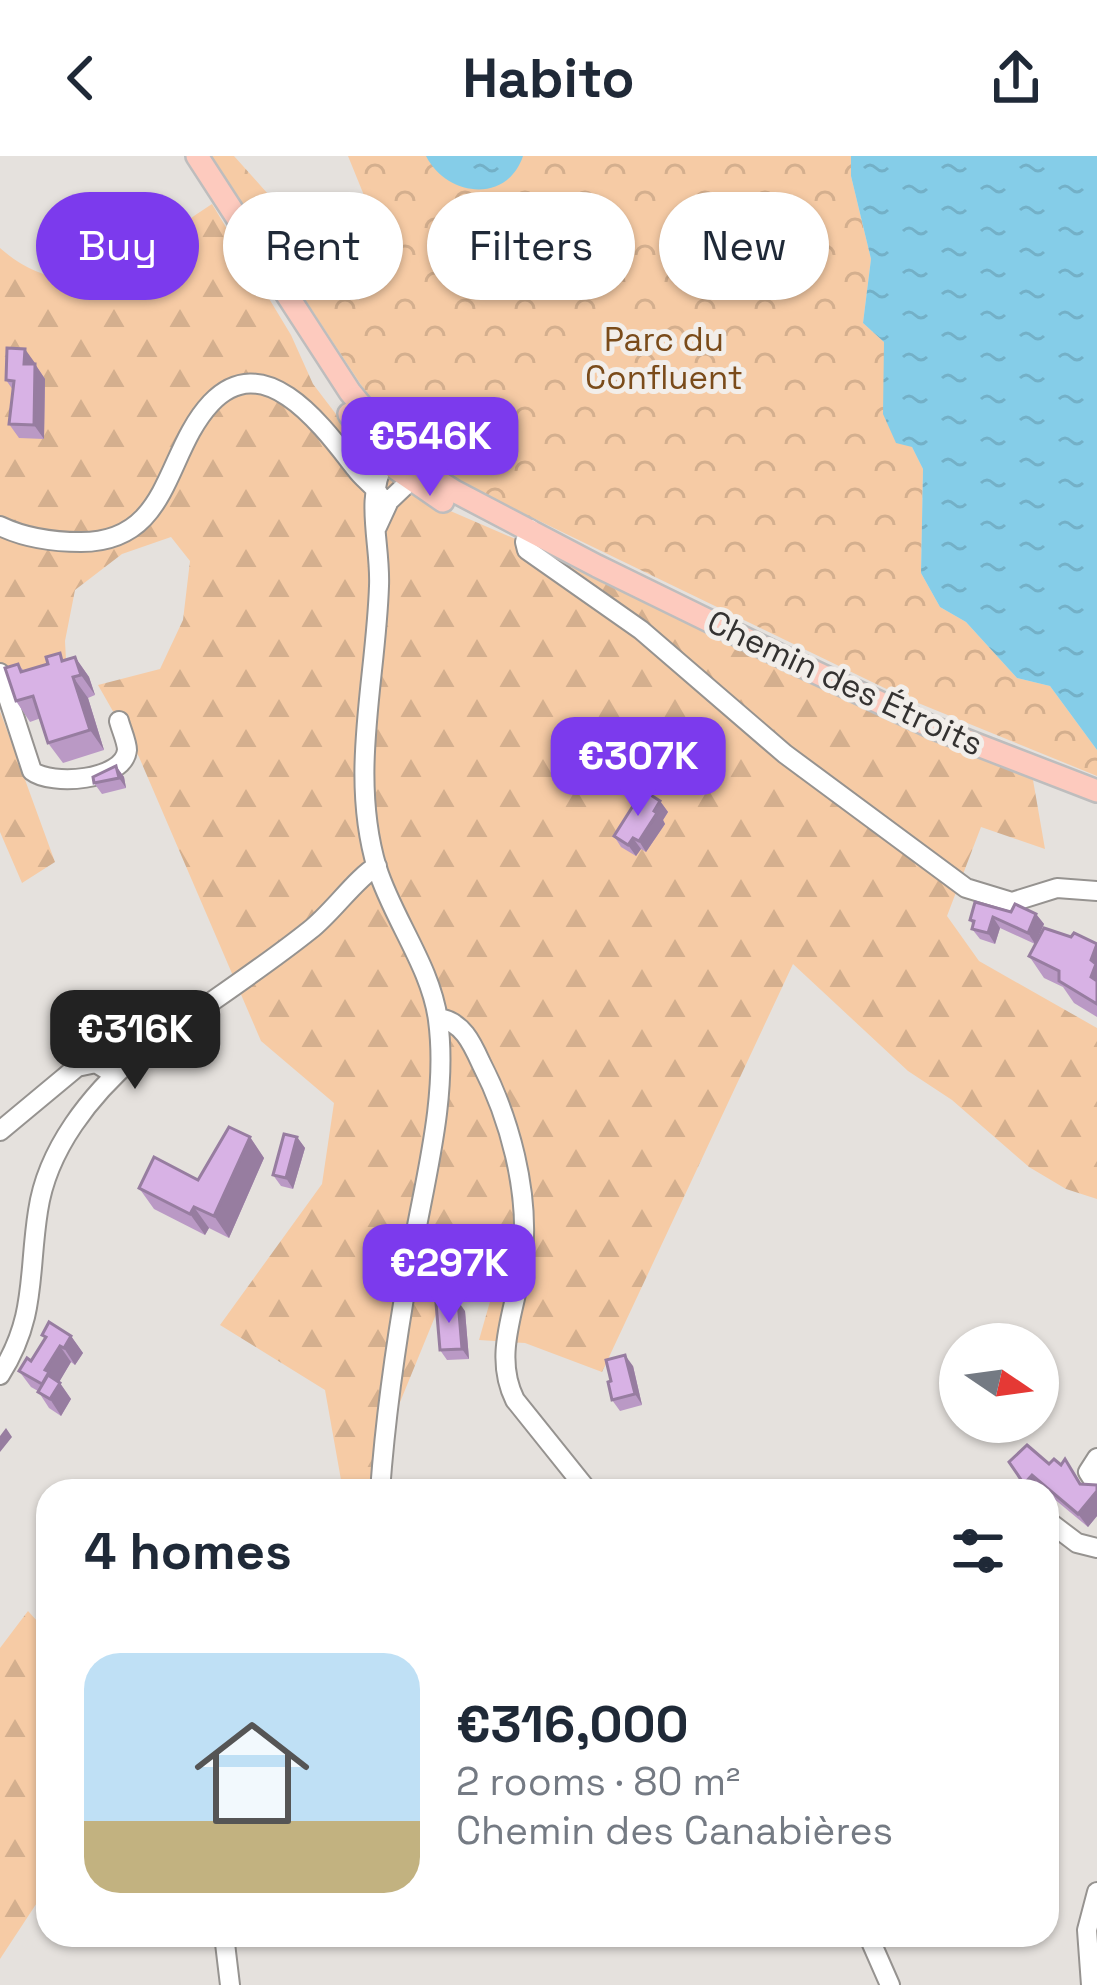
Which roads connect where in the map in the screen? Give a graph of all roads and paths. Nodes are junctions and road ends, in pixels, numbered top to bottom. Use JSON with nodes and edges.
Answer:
{"nodes":[{"id":1,"x":197,"y":156,"type":"edge"},
{"id":2,"x":401,"y":467,"type":"junction"},
{"id":3,"x":375,"y":486,"type":"junction"},
{"id":4,"x":389,"y":501,"type":"junction"},
{"id":5,"x":377,"y":527,"type":"junction"},
{"id":6,"x":6,"y":529,"type":"edge"},
{"id":7,"x":528,"y":533,"type":"junction"},
{"id":8,"x":0,"y":552,"type":"edge"},
{"id":9,"x":0,"y":673,"type":"edge"},
{"id":10,"x":119,"y":721,"type":"dead end"},
{"id":11,"x":1097,"y":791,"type":"edge"},
{"id":12,"x":377,"y":866,"type":"junction"},
{"id":13,"x":1097,"y":891,"type":"edge"},
{"id":14,"x":438,"y":1018,"type":"junction"},
{"id":15,"x":114,"y":1074,"type":"junction"},
{"id":16,"x":0,"y":1131,"type":"edge"},
{"id":17,"x":0,"y":1375,"type":"edge"},
{"id":18,"x":1097,"y":1458,"type":"edge"},
{"id":19,"x":381,"y":1479,"type":"edge"},
{"id":20,"x":578,"y":1479,"type":"edge"},
{"id":21,"x":1097,"y":1486,"type":"edge"},
{"id":22,"x":1059,"y":1529,"type":"edge"},
{"id":23,"x":1097,"y":1548,"type":"edge"},
{"id":24,"x":1097,"y":1892,"type":"edge"},
{"id":25,"x":225,"y":1947,"type":"edge"},
{"id":26,"x":873,"y":1947,"type":"edge"},
{"id":27,"x":230,"y":1985,"type":"edge"},
{"id":28,"x":890,"y":1985,"type":"edge"},
{"id":29,"x":1091,"y":1985,"type":"edge"}],
"edges":[{"from":1,"to":2,"type":"main road","name":"Chemin des Étroits"},
{"from":2,"to":3,"type":"street"},
{"from":2,"to":4,"type":"street"},
{"from":2,"to":7,"type":"main road","name":"Chemin des Étroits"},
{"from":3,"to":4,"type":"street"},
{"from":3,"to":5,"type":"street"},
{"from":3,"to":6,"type":"street"},
{"from":4,"to":5,"type":"street"},
{"from":5,"to":12,"type":"street"},
{"from":6,"to":8,"type":"street"},
{"from":7,"to":11,"type":"main road","name":"Chemin des Étroits"},
{"from":7,"to":13,"type":"street"},
{"from":9,"to":10,"type":"street"},
{"from":12,"to":14,"type":"street"},
{"from":12,"to":15,"type":"street"},
{"from":14,"to":19,"type":"street"},
{"from":14,"to":20,"type":"street"},
{"from":15,"to":16,"type":"street"},
{"from":15,"to":17,"type":"street"},
{"from":18,"to":21,"type":"street"},
{"from":22,"to":23,"type":"street"},
{"from":24,"to":29,"type":"street"},
{"from":25,"to":27,"type":"street"},
{"from":26,"to":28,"type":"street"}]}
